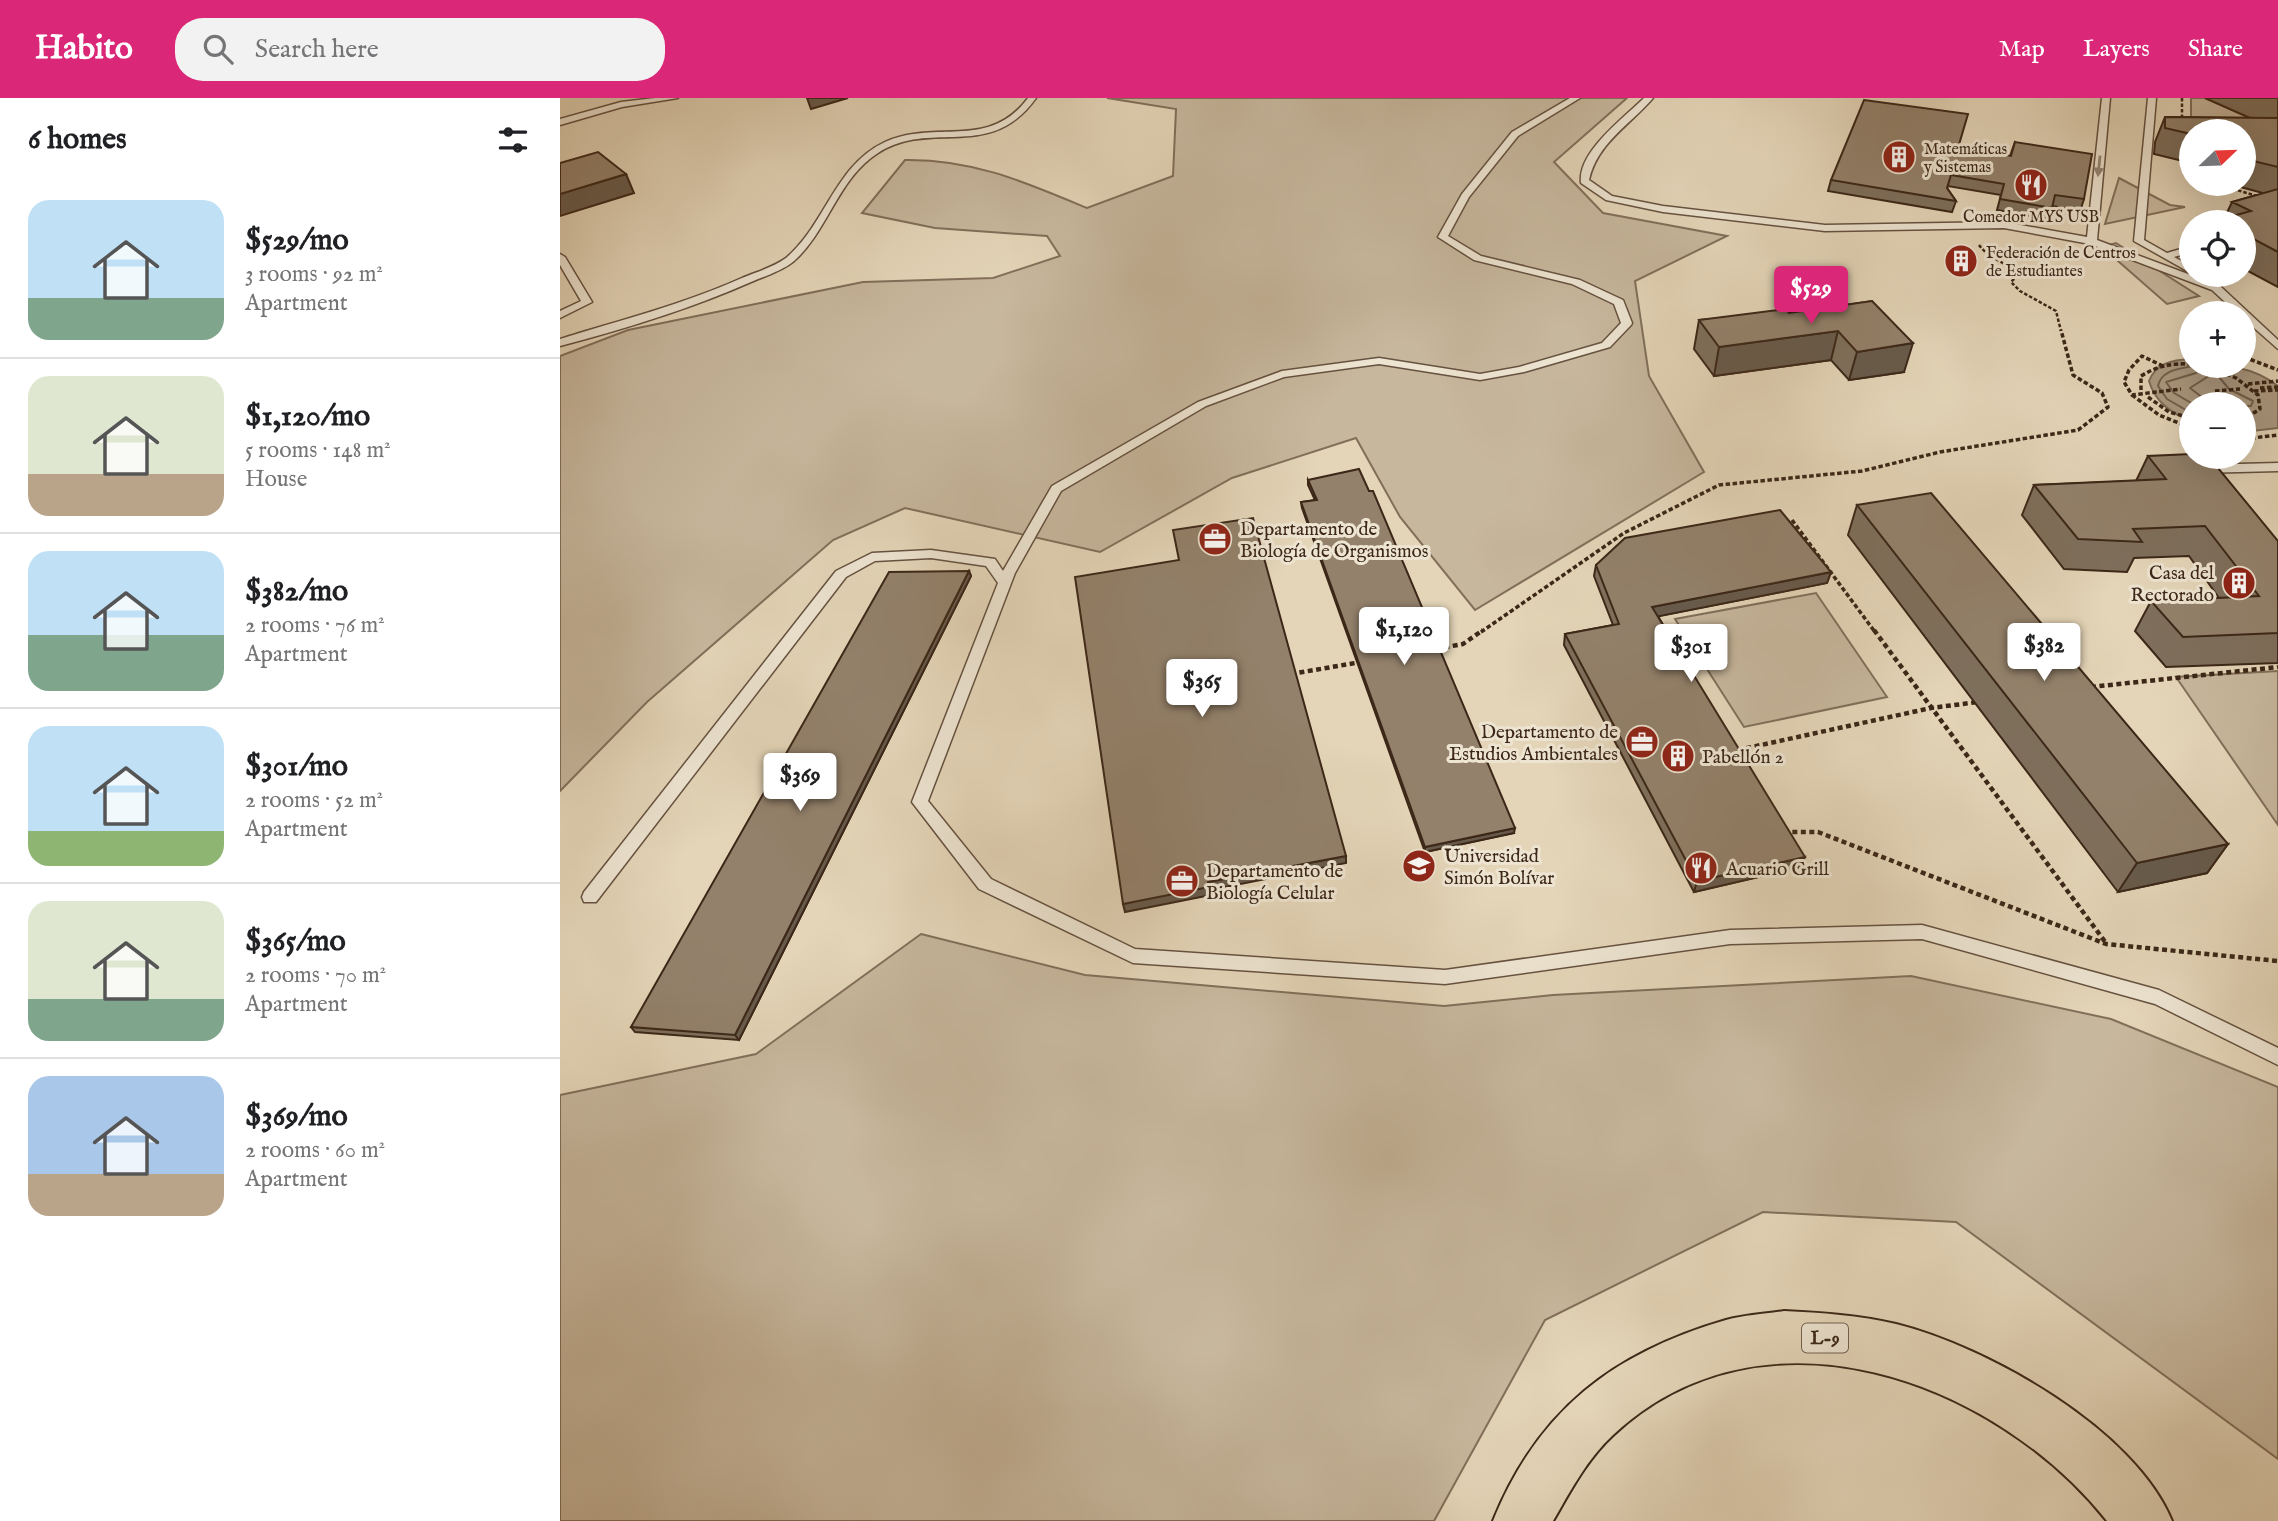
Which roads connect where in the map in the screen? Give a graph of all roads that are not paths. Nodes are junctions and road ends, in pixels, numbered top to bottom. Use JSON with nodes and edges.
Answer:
{"nodes":[{"id":1,"x":674,"y":98,"type":"edge"},
{"id":2,"x":1032,"y":98,"type":"edge"},
{"id":3,"x":1576,"y":98,"type":"edge"},
{"id":4,"x":1649,"y":98,"type":"edge"},
{"id":5,"x":2106,"y":98,"type":"edge"},
{"id":6,"x":2152,"y":98,"type":"edge"},
{"id":7,"x":560,"y":122,"type":"edge"},
{"id":8,"x":2092,"y":241,"type":"junction"},
{"id":9,"x":2179,"y":252,"type":"edge"},
{"id":10,"x":2166,"y":256,"type":"junction"},
{"id":11,"x":560,"y":257,"type":"edge"},
{"id":12,"x":2179,"y":264,"type":"edge"},
{"id":13,"x":2216,"y":288,"type":"joint"},
{"id":14,"x":560,"y":316,"type":"edge"},
{"id":15,"x":560,"y":343,"type":"edge"},
{"id":16,"x":2278,"y":346,"type":"edge"},
{"id":17,"x":2278,"y":467,"type":"edge"},
{"id":18,"x":2208,"y":479,"type":"edge"},
{"id":19,"x":1004,"y":582,"type":"junction"},
{"id":20,"x":590,"y":897,"type":"dead end"},
{"id":21,"x":2278,"y":1057,"type":"edge"},
{"id":22,"x":1521,"y":1521,"type":"edge"},
{"id":23,"x":2144,"y":1521,"type":"edge"}],
"edges":[{"from":1,"to":7,"type":"lane"},
{"from":2,"to":15,"type":"lane"},
{"from":3,"to":19,"type":"lane"},
{"from":4,"to":8,"type":"lane"},
{"from":5,"to":8,"type":"lane","one_way":true},
{"from":6,"to":10,"type":"lane"},
{"from":8,"to":13,"type":"lane"},
{"from":9,"to":10,"type":"lane"},
{"from":10,"to":12,"type":"lane"},
{"from":11,"to":14,"type":"lane"},
{"from":13,"to":16,"type":"lane"},
{"from":17,"to":18,"type":"lane"},
{"from":19,"to":20,"type":"lane"},
{"from":19,"to":21,"type":"lane"},
{"from":22,"to":23,"type":"main road","number":"L-9"}]}
